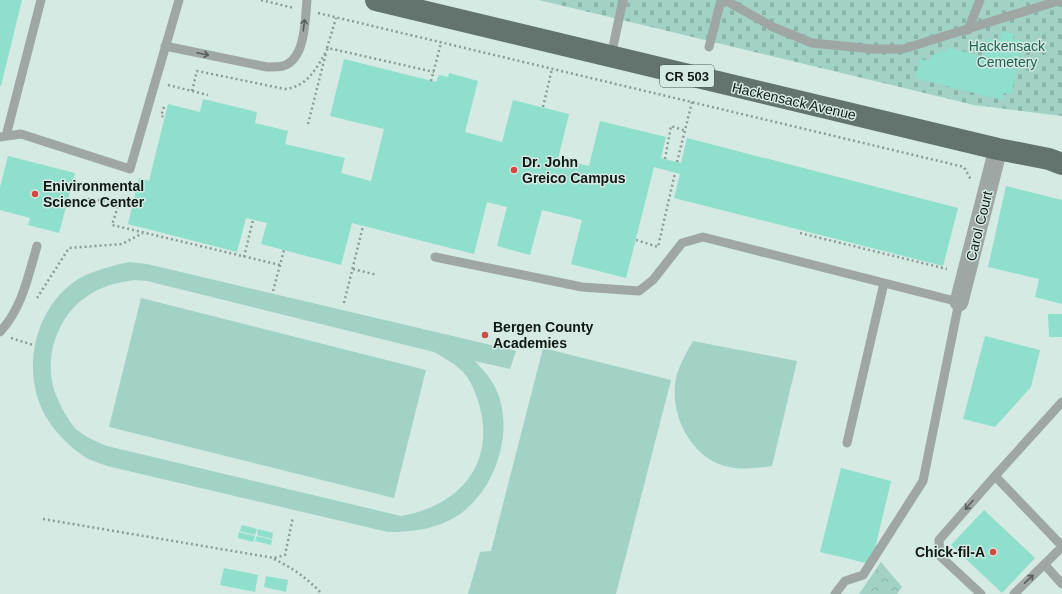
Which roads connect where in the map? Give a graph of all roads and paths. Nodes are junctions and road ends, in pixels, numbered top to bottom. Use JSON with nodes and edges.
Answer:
{"nodes":[{"id":1,"x":41,"y":0,"type":"edge"},
{"id":2,"x":179,"y":0,"type":"edge"},
{"id":3,"x":261,"y":0,"type":"edge"},
{"id":4,"x":307,"y":0,"type":"edge"},
{"id":5,"x":376,"y":0,"type":"edge"},
{"id":6,"x":623,"y":0,"type":"edge"},
{"id":7,"x":721,"y":0,"type":"edge"},
{"id":8,"x":724,"y":0,"type":"edge"},
{"id":9,"x":980,"y":0,"type":"edge"},
{"id":10,"x":1061,"y":0,"type":"edge"},
{"id":11,"x":306,"y":10,"type":"junction"},
{"id":12,"x":336,"y":18,"type":"junction"},
{"id":13,"x":968,"y":30,"type":"junction"},
{"id":14,"x":441,"y":43,"type":"junction"},
{"id":15,"x":165,"y":46,"type":"junction"},
{"id":16,"x":709,"y":47,"type":"dead end"},
{"id":17,"x":328,"y":48,"type":"junction"},
{"id":18,"x":611,"y":58,"type":"junction"},
{"id":19,"x":552,"y":69,"type":"junction"},
{"id":20,"x":434,"y":72,"type":"junction"},
{"id":21,"x":431,"y":81,"type":"dead end"},
{"id":22,"x":165,"y":84,"type":"dead end"},
{"id":23,"x":170,"y":85,"type":"junction"},
{"id":24,"x":168,"y":91,"type":"dead end"},
{"id":25,"x":208,"y":95,"type":"dead end"},
{"id":26,"x":692,"y":102,"type":"junction"},
{"id":27,"x":165,"y":104,"type":"dead end"},
{"id":28,"x":543,"y":108,"type":"dead end"},
{"id":29,"x":165,"y":117,"type":"dead end"},
{"id":30,"x":308,"y":124,"type":"dead end"},
{"id":31,"x":686,"y":131,"type":"junction"},
{"id":32,"x":3,"y":137,"type":"edge"},
{"id":33,"x":998,"y":149,"type":"junction"},
{"id":34,"x":665,"y":159,"type":"dead end"},
{"id":35,"x":1058,"y":160,"type":"edge"},
{"id":36,"x":677,"y":162,"type":"dead end"},
{"id":37,"x":675,"y":173,"type":"dead end"},
{"id":38,"x":972,"y":183,"type":"dead end"},
{"id":39,"x":68,"y":201,"type":"dead end"},
{"id":40,"x":253,"y":220,"type":"dead end"},
{"id":41,"x":363,"y":226,"type":"dead end"},
{"id":42,"x":144,"y":232,"type":"junction"},
{"id":43,"x":800,"y":233,"type":"dead end"},
{"id":44,"x":636,"y":240,"type":"dead end"},
{"id":45,"x":37,"y":246,"type":"dead end"},
{"id":46,"x":284,"y":250,"type":"dead end"},
{"id":47,"x":244,"y":257,"type":"junction"},
{"id":48,"x":435,"y":257,"type":"dead end"},
{"id":49,"x":280,"y":265,"type":"junction"},
{"id":50,"x":353,"y":269,"type":"junction"},
{"id":51,"x":947,"y":269,"type":"junction"},
{"id":52,"x":954,"y":269,"type":"dead end"},
{"id":53,"x":377,"y":275,"type":"dead end"},
{"id":54,"x":945,"y":276,"type":"dead end"},
{"id":55,"x":884,"y":283,"type":"junction"},
{"id":56,"x":273,"y":291,"type":"dead end"},
{"id":57,"x":959,"y":302,"type":"junction"},
{"id":58,"x":344,"y":303,"type":"dead end"},
{"id":59,"x":32,"y":304,"type":"dead end"},
{"id":60,"x":0,"y":332,"type":"edge"},
{"id":61,"x":13,"y":333,"type":"dead end"},
{"id":62,"x":33,"y":345,"type":"dead end"},
{"id":63,"x":1062,"y":402,"type":"edge"},
{"id":64,"x":847,"y":443,"type":"dead end"},
{"id":65,"x":995,"y":476,"type":"junction"},
{"id":66,"x":293,"y":517,"type":"dead end"},
{"id":67,"x":43,"y":519,"type":"dead end"},
{"id":68,"x":1062,"y":546,"type":"edge"},
{"id":69,"x":274,"y":558,"type":"junction"},
{"id":70,"x":1045,"y":564,"type":"junction"},
{"id":71,"x":1062,"y":584,"type":"edge"},
{"id":72,"x":322,"y":594,"type":"edge"},
{"id":73,"x":835,"y":594,"type":"edge"},
{"id":74,"x":981,"y":594,"type":"edge"},
{"id":75,"x":1014,"y":594,"type":"edge"}],
"edges":[{"from":1,"to":32,"type":"lane"},
{"from":2,"to":15,"type":"lane"},
{"from":3,"to":11,"type":"path"},
{"from":4,"to":11,"type":"lane"},
{"from":5,"to":18,"type":"main road","name":"Hackensack Avenue","number":"CR 503"},
{"from":6,"to":18,"type":"lane"},
{"from":7,"to":16,"type":"lane"},
{"from":8,"to":13,"type":"lane"},
{"from":9,"to":13,"type":"lane"},
{"from":10,"to":13,"type":"lane"},
{"from":11,"to":12,"type":"path"},
{"from":15,"to":11,"type":"lane","one_way":true},
{"from":12,"to":14,"type":"path"},
{"from":12,"to":17,"type":"path"},
{"from":14,"to":19,"type":"path"},
{"from":14,"to":20,"type":"path"},
{"from":15,"to":32,"type":"lane"},
{"from":17,"to":20,"type":"path"},
{"from":17,"to":30,"type":"path"},
{"from":18,"to":33,"type":"main road","name":"Hackensack Avenue","number":"CR 503"},
{"from":19,"to":26,"type":"path"},
{"from":19,"to":28,"type":"path"},
{"from":20,"to":21,"type":"path"},
{"from":22,"to":23,"type":"path"},
{"from":23,"to":24,"type":"path"},
{"from":23,"to":25,"type":"path"},
{"from":26,"to":31,"type":"path"},
{"from":26,"to":38,"type":"path"},
{"from":27,"to":29,"type":"path"},
{"from":31,"to":34,"type":"path"},
{"from":31,"to":36,"type":"path"},
{"from":33,"to":35,"type":"main road","name":"Hackensack Avenue","number":"CR 503"},
{"from":33,"to":57,"type":"street","name":"Carol Court"},
{"from":37,"to":44,"type":"path"},
{"from":39,"to":42,"type":"path"},
{"from":40,"to":47,"type":"path"},
{"from":41,"to":50,"type":"path"},
{"from":42,"to":47,"type":"path"},
{"from":42,"to":59,"type":"path"},
{"from":43,"to":51,"type":"path"},
{"from":45,"to":60,"type":"lane"},
{"from":46,"to":49,"type":"path"},
{"from":47,"to":49,"type":"path"},
{"from":48,"to":55,"type":"lane"},
{"from":49,"to":56,"type":"path"},
{"from":50,"to":53,"type":"path"},
{"from":50,"to":58,"type":"path"},
{"from":51,"to":52,"type":"path"},
{"from":51,"to":54,"type":"path"},
{"from":55,"to":57,"type":"lane"},
{"from":55,"to":64,"type":"lane"},
{"from":57,"to":73,"type":"lane"},
{"from":61,"to":62,"type":"path"},
{"from":63,"to":65,"type":"lane"},
{"from":65,"to":68,"type":"lane"},
{"from":65,"to":74,"type":"lane","one_way":true},
{"from":66,"to":69,"type":"path"},
{"from":67,"to":69,"type":"path"},
{"from":68,"to":70,"type":"lane"},
{"from":69,"to":72,"type":"path"},
{"from":70,"to":71,"type":"lane"},
{"from":75,"to":70,"type":"lane","one_way":true}]}
